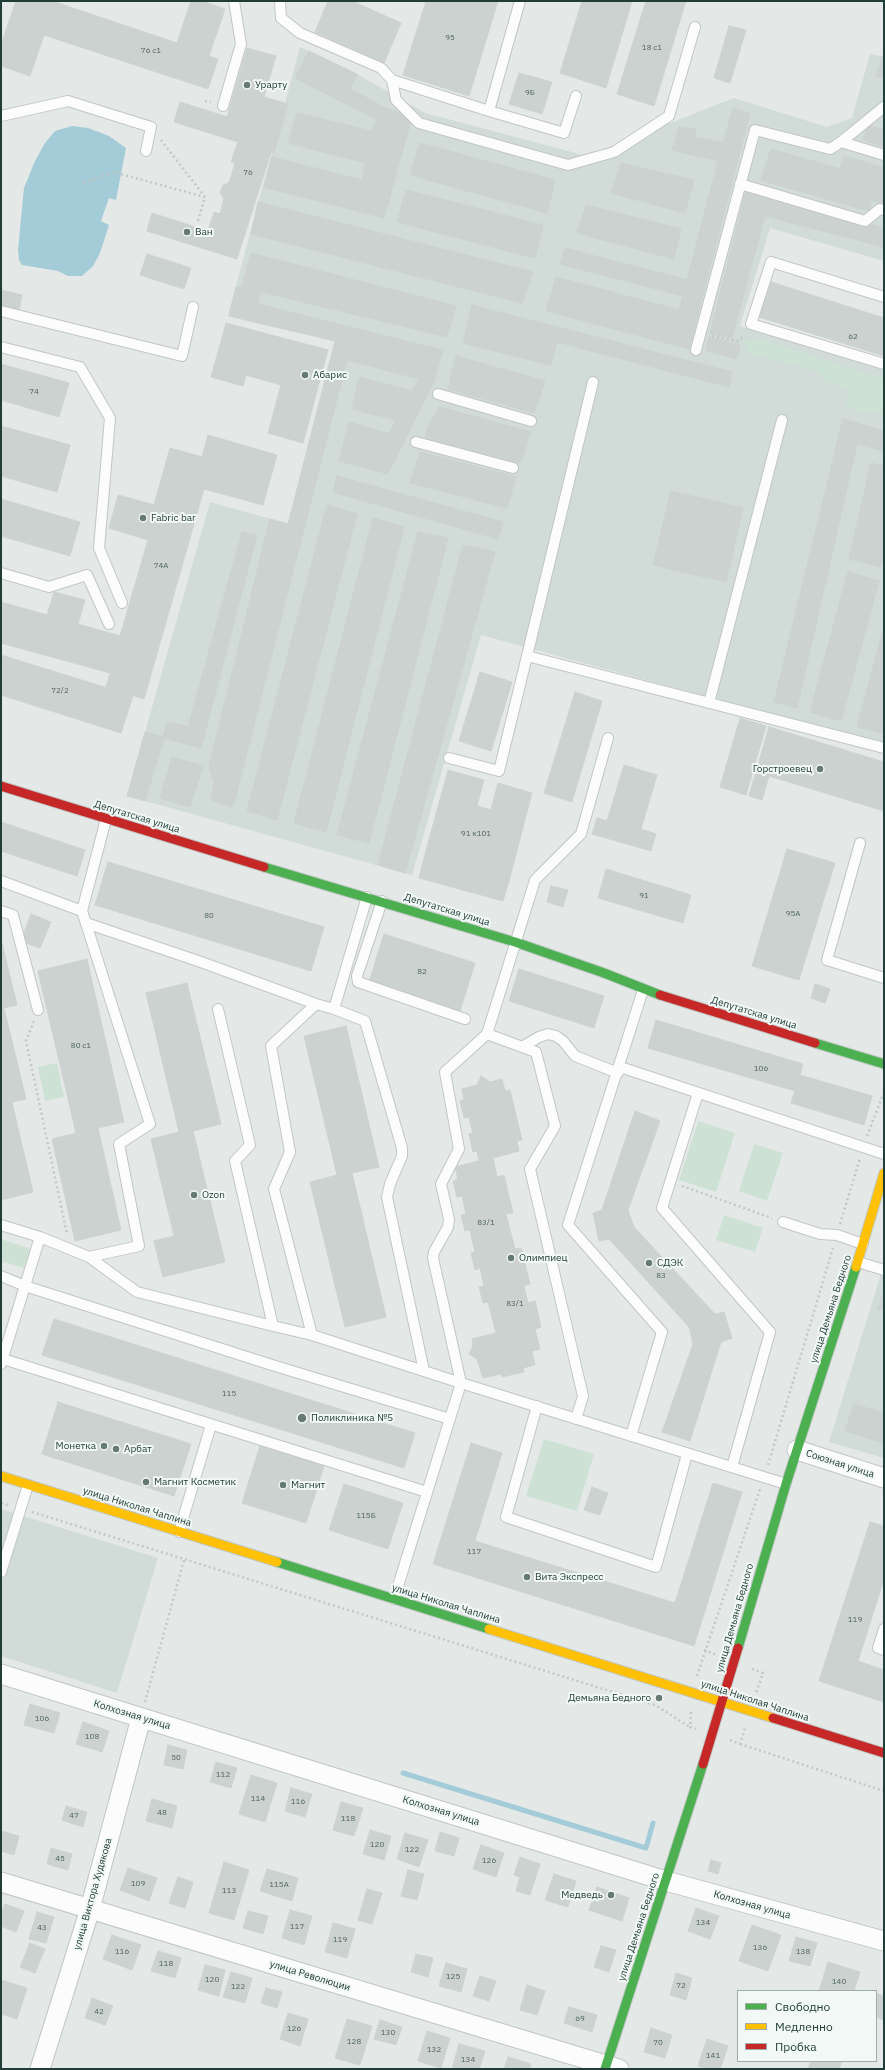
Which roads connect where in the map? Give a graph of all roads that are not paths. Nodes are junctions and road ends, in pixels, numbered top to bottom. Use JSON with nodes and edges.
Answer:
{"nodes":[{"id":1,"x":234,"y":1,"type":"edge"},
{"id":2,"x":280,"y":1,"type":"edge"},
{"id":3,"x":520,"y":1,"type":"edge"},
{"id":4,"x":695,"y":27,"type":"dead end"},
{"id":5,"x":392,"y":80,"type":"junction"},
{"id":6,"x":576,"y":96,"type":"dead end"},
{"id":7,"x":223,"y":106,"type":"dead end"},
{"id":8,"x":884,"y":107,"type":"edge"},
{"id":9,"x":489,"y":111,"type":"junction"},
{"id":10,"x":1,"y":116,"type":"edge"},
{"id":11,"x":841,"y":142,"type":"junction"},
{"id":12,"x":146,"y":151,"type":"dead end"},
{"id":13,"x":884,"y":156,"type":"edge"},
{"id":14,"x":740,"y":184,"type":"junction"},
{"id":15,"x":884,"y":210,"type":"edge"},
{"id":16,"x":884,"y":297,"type":"edge"},
{"id":17,"x":193,"y":306,"type":"dead end"},
{"id":18,"x":1,"y":311,"type":"edge"},
{"id":19,"x":1,"y":347,"type":"edge"},
{"id":20,"x":696,"y":350,"type":"road end"},
{"id":21,"x":884,"y":364,"type":"edge"},
{"id":22,"x":593,"y":382,"type":"dead end"},
{"id":23,"x":438,"y":394,"type":"dead end"},
{"id":24,"x":782,"y":420,"type":"dead end"},
{"id":25,"x":531,"y":421,"type":"dead end"},
{"id":26,"x":416,"y":442,"type":"dead end"},
{"id":27,"x":513,"y":468,"type":"dead end"},
{"id":28,"x":1,"y":573,"type":"edge"},
{"id":29,"x":122,"y":603,"type":"dead end"},
{"id":30,"x":109,"y":624,"type":"dead end"},
{"id":31,"x":527,"y":656,"type":"junction"},
{"id":32,"x":709,"y":703,"type":"junction"},
{"id":33,"x":608,"y":738,"type":"dead end"},
{"id":34,"x":884,"y":748,"type":"edge"},
{"id":35,"x":449,"y":758,"type":"dead end"},
{"id":36,"x":1,"y":786,"type":"edge"},
{"id":37,"x":106,"y":819,"type":"junction"},
{"id":38,"x":860,"y":843,"type":"dead end"},
{"id":39,"x":1,"y":882,"type":"edge"},
{"id":40,"x":367,"y":897,"type":"junction"},
{"id":41,"x":382,"y":902,"type":"junction"},
{"id":42,"x":1,"y":911,"type":"edge"},
{"id":43,"x":82,"y":911,"type":"junction"},
{"id":44,"x":86,"y":923,"type":"junction"},
{"id":45,"x":515,"y":942,"type":"junction"},
{"id":46,"x":884,"y":978,"type":"edge"},
{"id":47,"x":643,"y":990,"type":"junction"},
{"id":48,"x":316,"y":1004,"type":"junction"},
{"id":49,"x":218,"y":1008,"type":"dead end"},
{"id":50,"x":334,"y":1009,"type":"junction"},
{"id":51,"x":38,"y":1010,"type":"road end"},
{"id":52,"x":465,"y":1019,"type":"dead end"},
{"id":53,"x":487,"y":1034,"type":"junction"},
{"id":54,"x":522,"y":1047,"type":"junction"},
{"id":55,"x":884,"y":1064,"type":"edge"},
{"id":56,"x":619,"y":1070,"type":"junction"},
{"id":57,"x":698,"y":1093,"type":"junction"},
{"id":58,"x":884,"y":1154,"type":"edge"},
{"id":59,"x":884,"y":1173,"type":"edge"},
{"id":60,"x":783,"y":1222,"type":"road end"},
{"id":61,"x":1,"y":1225,"type":"edge"},
{"id":62,"x":40,"y":1237,"type":"junction"},
{"id":63,"x":863,"y":1244,"type":"junction"},
{"id":64,"x":89,"y":1257,"type":"junction"},
{"id":65,"x":858,"y":1262,"type":"junction"},
{"id":66,"x":884,"y":1270,"type":"edge"},
{"id":67,"x":1,"y":1276,"type":"edge"},
{"id":68,"x":25,"y":1286,"type":"junction"},
{"id":69,"x":273,"y":1326,"type":"junction"},
{"id":70,"x":312,"y":1335,"type":"junction"},
{"id":71,"x":2,"y":1362,"type":"edge"},
{"id":72,"x":424,"y":1371,"type":"junction"},
{"id":73,"x":461,"y":1383,"type":"junction"},
{"id":74,"x":537,"y":1406,"type":"junction"},
{"id":75,"x":450,"y":1419,"type":"junction"},
{"id":76,"x":576,"y":1419,"type":"junction"},
{"id":77,"x":211,"y":1425,"type":"junction"},
{"id":78,"x":631,"y":1436,"type":"junction"},
{"id":79,"x":797,"y":1450,"type":"junction"},
{"id":80,"x":688,"y":1454,"type":"junction"},
{"id":81,"x":732,"y":1467,"type":"junction"},
{"id":82,"x":1,"y":1476,"type":"edge"},
{"id":83,"x":884,"y":1478,"type":"edge"},
{"id":84,"x":786,"y":1484,"type":"junction"},
{"id":85,"x":28,"y":1485,"type":"junction"},
{"id":86,"x":427,"y":1492,"type":"junction"},
{"id":87,"x":178,"y":1532,"type":"junction"},
{"id":88,"x":6,"y":1545,"type":"edge"},
{"id":89,"x":1,"y":1572,"type":"edge"},
{"id":90,"x":394,"y":1599,"type":"junction"},
{"id":91,"x":884,"y":1629,"type":"edge"},
{"id":92,"x":884,"y":1650,"type":"edge"},
{"id":93,"x":1,"y":1674,"type":"edge"},
{"id":94,"x":722,"y":1702,"type":"junction"},
{"id":95,"x":141,"y":1718,"type":"junction"},
{"id":96,"x":884,"y":1753,"type":"edge"},
{"id":97,"x":666,"y":1881,"type":"junction"},
{"id":98,"x":1,"y":1882,"type":"edge"},
{"id":99,"x":90,"y":1909,"type":"junction"},
{"id":100,"x":884,"y":1942,"type":"edge"},
{"id":101,"x":610,"y":2068,"type":"edge"},
{"id":102,"x":40,"y":2069,"type":"edge"}],
"edges":[{"from":1,"to":7,"type":"lane"},
{"from":2,"to":5,"type":"lane"},
{"from":3,"to":9,"type":"lane"},
{"from":4,"to":5,"type":"lane"},
{"from":5,"to":9,"type":"lane"},
{"from":6,"to":9,"type":"lane"},
{"from":8,"to":11,"type":"lane"},
{"from":10,"to":12,"type":"lane"},
{"from":11,"to":13,"type":"lane"},
{"from":11,"to":14,"type":"lane"},
{"from":14,"to":15,"type":"lane"},
{"from":14,"to":20,"type":"lane"},
{"from":16,"to":21,"type":"lane"},
{"from":17,"to":18,"type":"lane"},
{"from":19,"to":29,"type":"lane"},
{"from":22,"to":31,"type":"lane"},
{"from":23,"to":25,"type":"lane"},
{"from":24,"to":32,"type":"lane"},
{"from":26,"to":27,"type":"lane"},
{"from":28,"to":30,"type":"lane"},
{"from":31,"to":32,"type":"lane"},
{"from":31,"to":35,"type":"lane"},
{"from":32,"to":34,"type":"lane"},
{"from":33,"to":45,"type":"lane"},
{"from":36,"to":37,"type":"street","name":"Депутатская улица"},
{"from":37,"to":40,"type":"street","name":"Депутатская улица"},
{"from":37,"to":43,"type":"lane"},
{"from":38,"to":46,"type":"lane"},
{"from":39,"to":43,"type":"lane"},
{"from":40,"to":41,"type":"street","name":"Депутатская улица"},
{"from":40,"to":50,"type":"lane"},
{"from":41,"to":45,"type":"street","name":"Депутатская улица"},
{"from":41,"to":52,"type":"lane"},
{"from":42,"to":51,"type":"lane"},
{"from":43,"to":44,"type":"lane"},
{"from":44,"to":48,"type":"lane"},
{"from":44,"to":64,"type":"lane"},
{"from":45,"to":47,"type":"street","name":"Депутатская улица"},
{"from":45,"to":53,"type":"lane"},
{"from":47,"to":55,"type":"street","name":"Депутатская улица"},
{"from":47,"to":56,"type":"lane"},
{"from":48,"to":50,"type":"lane"},
{"from":48,"to":70,"type":"lane"},
{"from":49,"to":69,"type":"lane"},
{"from":50,"to":72,"type":"lane"},
{"from":53,"to":54,"type":"lane"},
{"from":53,"to":73,"type":"lane"},
{"from":54,"to":56,"type":"lane"},
{"from":54,"to":76,"type":"lane"},
{"from":56,"to":57,"type":"lane"},
{"from":56,"to":78,"type":"lane"},
{"from":57,"to":58,"type":"lane"},
{"from":57,"to":81,"type":"lane"},
{"from":59,"to":63,"type":"street","name":"улица Демьяна Бедного"},
{"from":60,"to":63,"type":"lane"},
{"from":61,"to":62,"type":"lane"},
{"from":62,"to":64,"type":"lane"},
{"from":62,"to":68,"type":"lane"},
{"from":63,"to":65,"type":"street","name":"улица Демьяна Бедного"},
{"from":64,"to":69,"type":"lane"},
{"from":65,"to":66,"type":"lane"},
{"from":65,"to":79,"type":"street","name":"улица Демьяна Бедного"},
{"from":67,"to":68,"type":"lane"},
{"from":68,"to":71,"type":"lane"},
{"from":68,"to":75,"type":"lane"},
{"from":69,"to":70,"type":"lane"},
{"from":70,"to":72,"type":"lane"},
{"from":71,"to":77,"type":"lane"},
{"from":72,"to":73,"type":"lane"},
{"from":73,"to":74,"type":"lane"},
{"from":73,"to":75,"type":"lane"},
{"from":74,"to":76,"type":"lane"},
{"from":74,"to":80,"type":"lane"},
{"from":75,"to":86,"type":"lane"},
{"from":76,"to":78,"type":"lane"},
{"from":77,"to":86,"type":"lane"},
{"from":77,"to":87,"type":"lane"},
{"from":78,"to":80,"type":"lane"},
{"from":79,"to":83,"type":"street","name":"Союзная улица"},
{"from":79,"to":84,"type":"street","name":"улица Демьяна Бедного"},
{"from":80,"to":81,"type":"lane"},
{"from":81,"to":84,"type":"lane"},
{"from":82,"to":85,"type":"street","name":"улица Николая Чаплина"},
{"from":84,"to":94,"type":"street","name":"улица Демьяна Бедного"},
{"from":85,"to":87,"type":"street","name":"улица Николая Чаплина"},
{"from":85,"to":88,"type":"lane"},
{"from":86,"to":90,"type":"lane"},
{"from":87,"to":90,"type":"street","name":"улица Николая Чаплина"},
{"from":88,"to":89,"type":"lane"},
{"from":90,"to":94,"type":"street","name":"улица Николая Чаплина"},
{"from":91,"to":92,"type":"lane"},
{"from":93,"to":95,"type":"street","name":"Колхозная улица"},
{"from":94,"to":96,"type":"street","name":"улица Николая Чаплина"},
{"from":94,"to":97,"type":"street","name":"улица Демьяна Бедного"},
{"from":95,"to":97,"type":"street","name":"Колхозная улица"},
{"from":95,"to":99,"type":"street","name":"улица Виктора Худякова"},
{"from":97,"to":100,"type":"street","name":"Колхозная улица"},
{"from":97,"to":101,"type":"street","name":"улица Демьяна Бедного"},
{"from":98,"to":99,"type":"street","name":"улица Революции"},
{"from":99,"to":101,"type":"street","name":"улица Революции"},
{"from":99,"to":102,"type":"street","name":"улица Виктора Худякова"}]}
